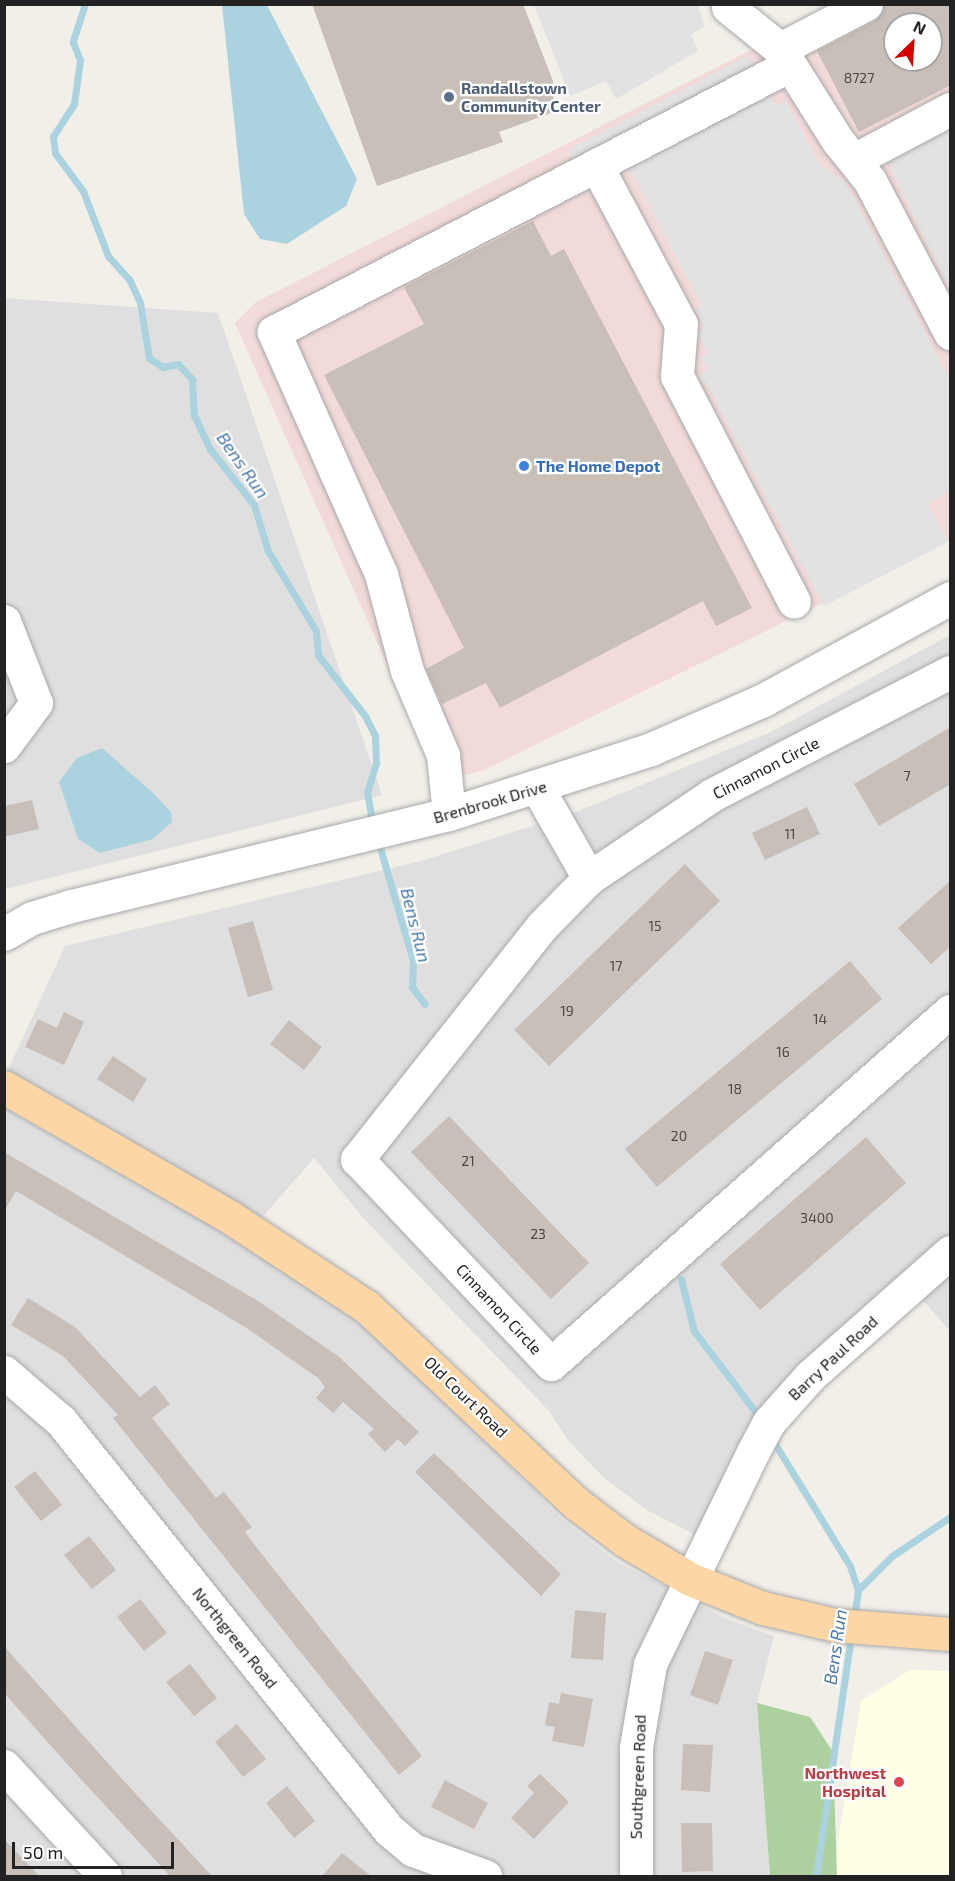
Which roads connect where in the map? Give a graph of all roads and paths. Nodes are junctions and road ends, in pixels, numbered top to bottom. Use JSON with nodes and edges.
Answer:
{"nodes":[{"id":1,"x":866,"y":4,"type":"edge"},
{"id":2,"x":728,"y":7,"type":"dead end"},
{"id":3,"x":785,"y":57,"type":"junction"},
{"id":4,"x":951,"y":109,"type":"edge"},
{"id":5,"x":854,"y":160,"type":"junction"},
{"id":6,"x":596,"y":165,"type":"junction"},
{"id":7,"x":949,"y":327,"type":"edge"},
{"id":8,"x":951,"y":598,"type":"edge"},
{"id":9,"x":794,"y":602,"type":"dead end"},
{"id":10,"x":4,"y":621,"type":"edge"},
{"id":11,"x":951,"y":672,"type":"edge"},
{"id":12,"x":4,"y":746,"type":"edge"},
{"id":13,"x":538,"y":789,"type":"junction"},
{"id":14,"x":449,"y":814,"type":"junction"},
{"id":15,"x":589,"y":878,"type":"junction"},
{"id":16,"x":4,"y":934,"type":"edge"},
{"id":17,"x":951,"y":1011,"type":"edge"},
{"id":18,"x":4,"y":1087,"type":"edge"},
{"id":19,"x":951,"y":1252,"type":"edge"},
{"id":20,"x":4,"y":1372,"type":"edge"},
{"id":21,"x":690,"y":1579,"type":"junction"},
{"id":22,"x":951,"y":1634,"type":"edge"},
{"id":23,"x":4,"y":1766,"type":"edge"},
{"id":24,"x":105,"y":1876,"type":"edge"},
{"id":25,"x":485,"y":1876,"type":"edge"},
{"id":26,"x":636,"y":1876,"type":"edge"}],
"edges":[{"from":1,"to":3,"type":"street"},
{"from":2,"to":3,"type":"street"},
{"from":3,"to":5,"type":"street"},
{"from":3,"to":6,"type":"street"},
{"from":4,"to":5,"type":"street"},
{"from":5,"to":7,"type":"street"},
{"from":6,"to":9,"type":"street"},
{"from":6,"to":14,"type":"street"},
{"from":8,"to":13,"type":"street","name":"Brenbrook Drive"},
{"from":10,"to":12,"type":"street"},
{"from":11,"to":15,"type":"street","name":"Cinnamon Circle"},
{"from":13,"to":14,"type":"street","name":"Brenbrook Drive"},
{"from":13,"to":15,"type":"street"},
{"from":14,"to":16,"type":"street","name":"Brenbrook Drive"},
{"from":15,"to":17,"type":"street","name":"Cinnamon Circle"},
{"from":18,"to":21,"type":"main road","name":"Old Court Road"},
{"from":19,"to":21,"type":"street","name":"Barry Paul Road"},
{"from":20,"to":25,"type":"street","name":"Northgreen Road"},
{"from":21,"to":22,"type":"main road","name":"Old Court Road"},
{"from":21,"to":26,"type":"street","name":"Southgreen Road"},
{"from":23,"to":24,"type":"street"}]}
